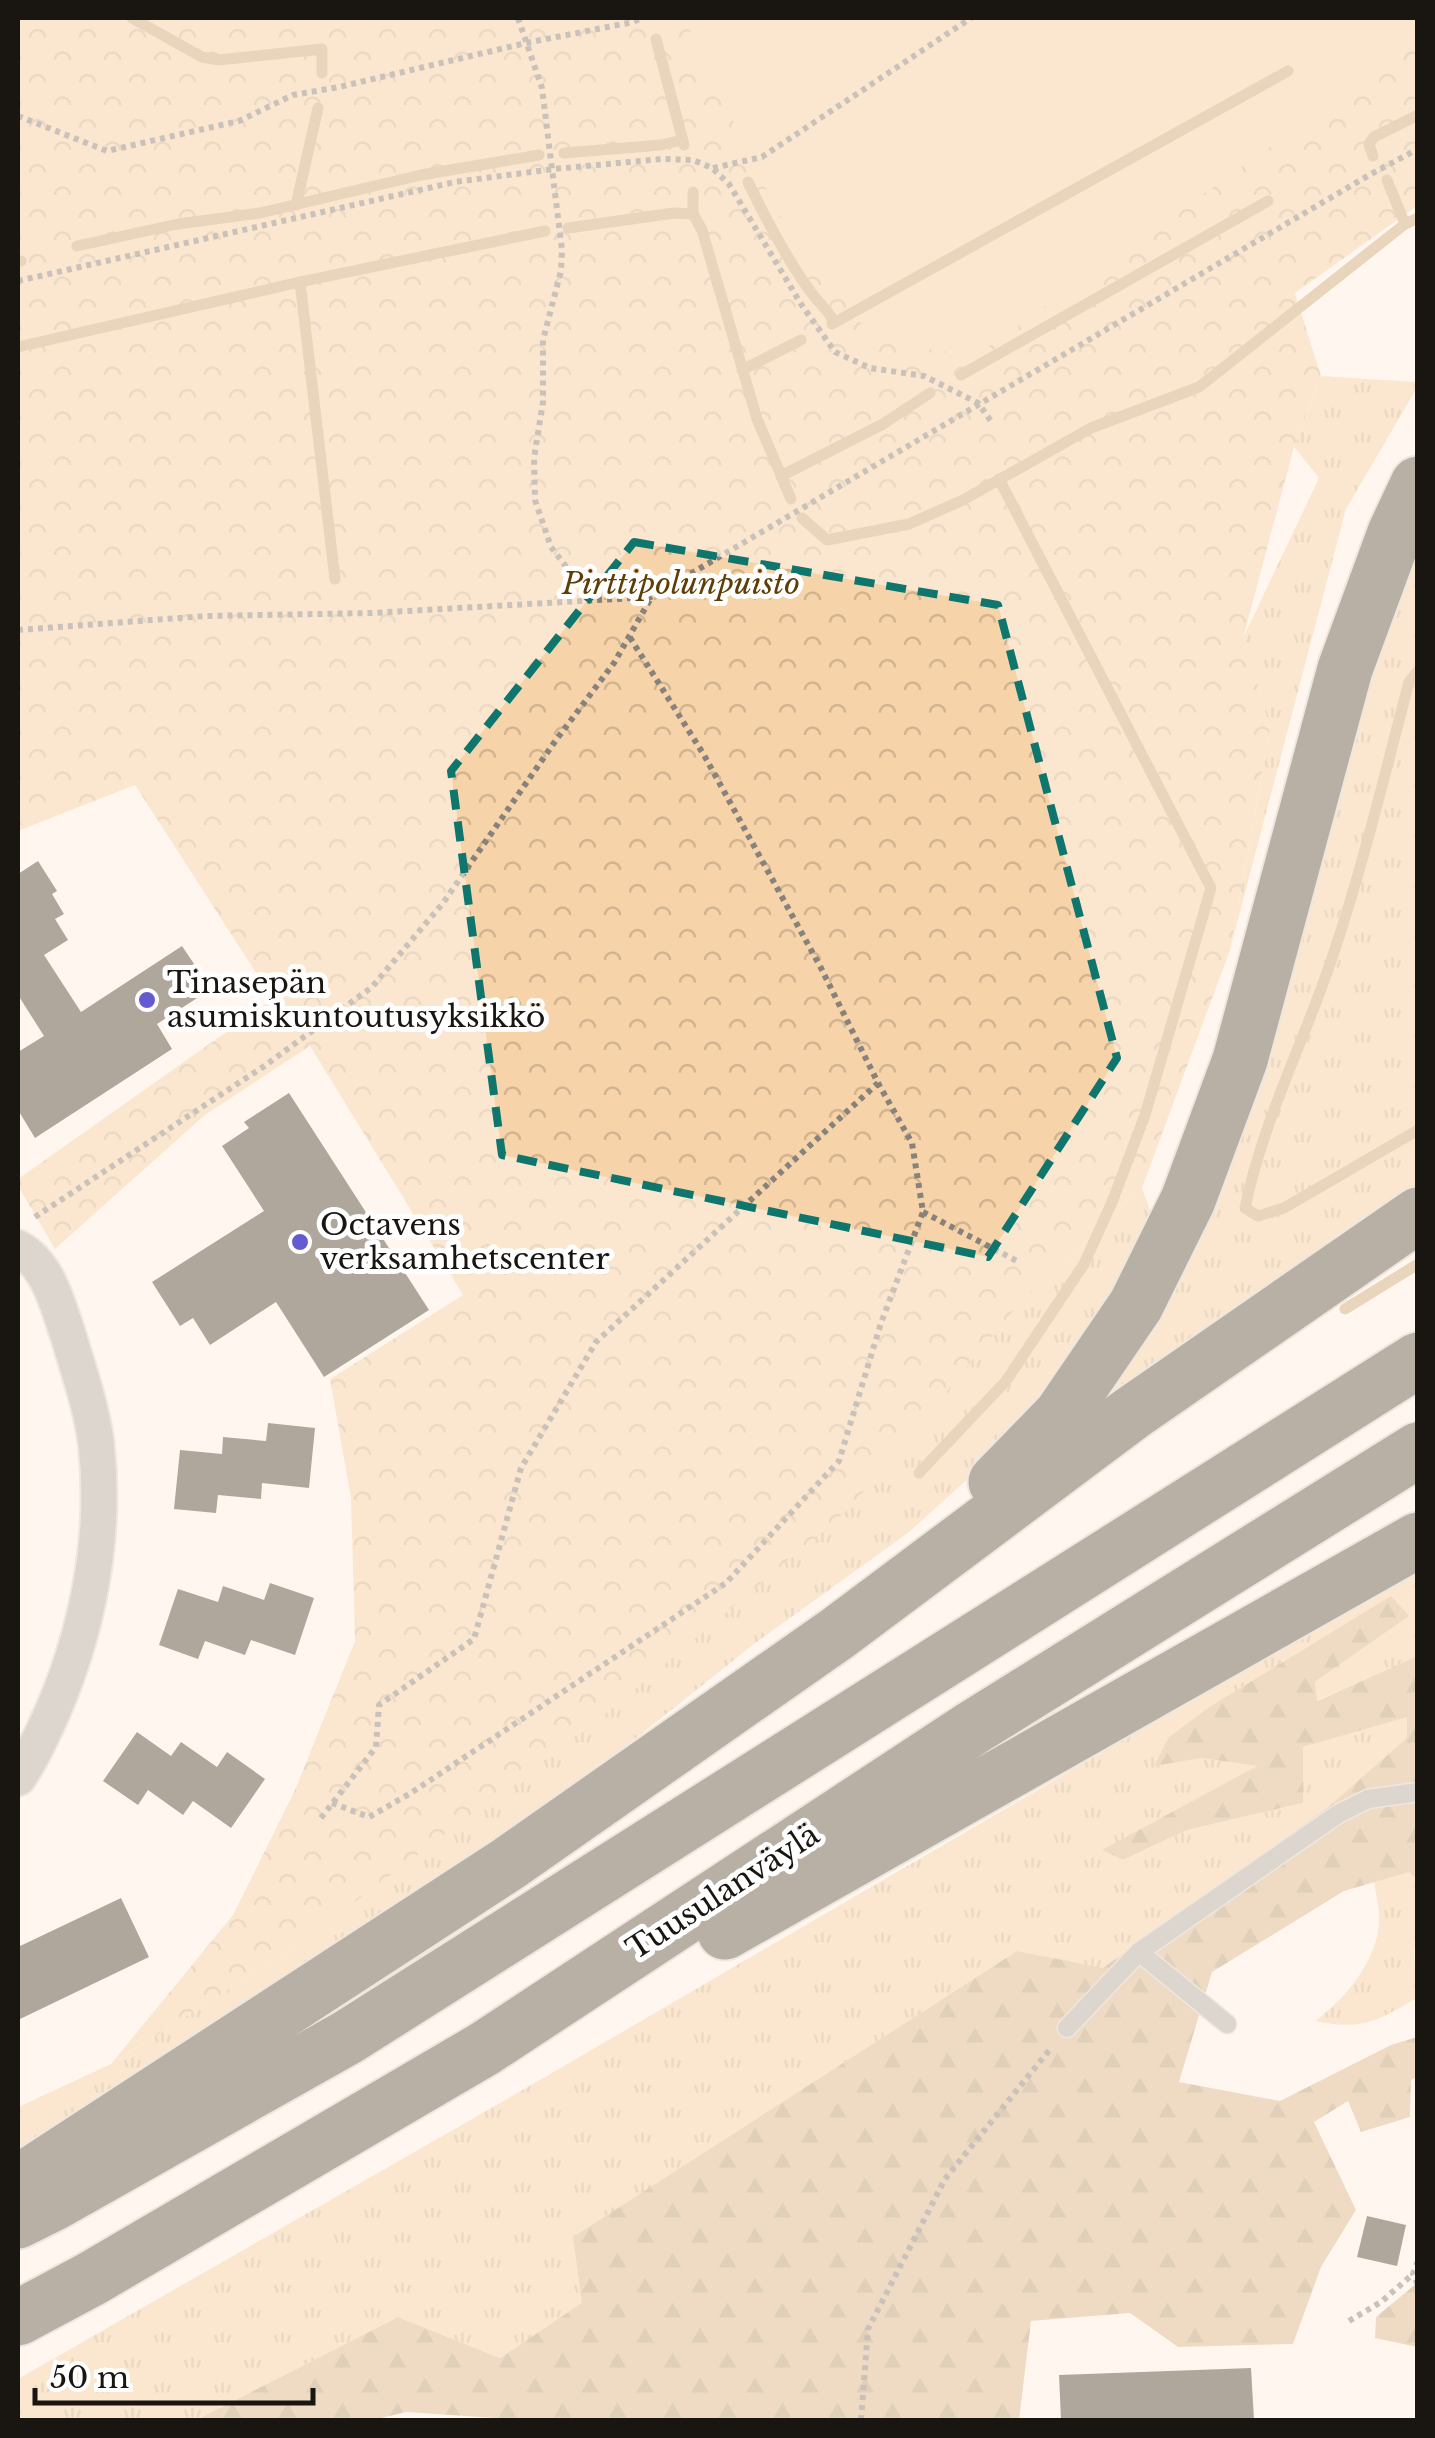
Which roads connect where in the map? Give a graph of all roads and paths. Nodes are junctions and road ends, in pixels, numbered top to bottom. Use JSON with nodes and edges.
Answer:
{"nodes":[{"id":1,"x":518,"y":18,"type":"edge"},
{"id":2,"x":642,"y":18,"type":"edge"},
{"id":3,"x":971,"y":18,"type":"edge"},
{"id":4,"x":526,"y":44,"type":"junction"},
{"id":5,"x":18,"y":116,"type":"edge"},
{"id":6,"x":1418,"y":149,"type":"edge"},
{"id":7,"x":712,"y":168,"type":"junction"},
{"id":8,"x":554,"y":169,"type":"junction"},
{"id":9,"x":18,"y":280,"type":"edge"},
{"id":10,"x":978,"y":403,"type":"junction"},
{"id":11,"x":994,"y":424,"type":"dead end"},
{"id":12,"x":1418,"y":484,"type":"edge"},
{"id":13,"x":652,"y":597,"type":"junction"},
{"id":14,"x":592,"y":600,"type":"junction"},
{"id":15,"x":18,"y":630,"type":"edge"},
{"id":16,"x":629,"y":636,"type":"junction"},
{"id":17,"x":878,"y":1084,"type":"junction"},
{"id":18,"x":923,"y":1212,"type":"junction"},
{"id":19,"x":1418,"y":1215,"type":"edge"},
{"id":20,"x":26,"y":1233,"type":"edge"},
{"id":21,"x":1017,"y":1261,"type":"dead end"},
{"id":22,"x":1418,"y":1360,"type":"edge"},
{"id":23,"x":1418,"y":1450,"type":"edge"},
{"id":24,"x":1418,"y":1540,"type":"edge"},
{"id":25,"x":838,"y":1633,"type":"junction"},
{"id":26,"x":18,"y":1778,"type":"edge"},
{"id":27,"x":1418,"y":1792,"type":"edge"},
{"id":28,"x":332,"y":1804,"type":"junction"},
{"id":29,"x":321,"y":1818,"type":"dead end"},
{"id":30,"x":1139,"y":1952,"type":"junction"},
{"id":31,"x":1227,"y":2024,"type":"dead end"},
{"id":32,"x":1068,"y":2028,"type":"joint"},
{"id":33,"x":484,"y":2049,"type":"junction"},
{"id":34,"x":18,"y":2183,"type":"edge"},
{"id":35,"x":18,"y":2222,"type":"edge"},
{"id":36,"x":1418,"y":2261,"type":"edge"},
{"id":37,"x":1413,"y":2274,"type":"junction"},
{"id":38,"x":1418,"y":2285,"type":"edge"},
{"id":39,"x":18,"y":2318,"type":"edge"},
{"id":40,"x":1349,"y":2321,"type":"dead end"},
{"id":41,"x":861,"y":2420,"type":"edge"}],
"edges":[{"from":1,"to":4,"type":"path"},
{"from":2,"to":4,"type":"path"},
{"from":3,"to":7,"type":"path"},
{"from":4,"to":5,"type":"path"},
{"from":4,"to":8,"type":"path"},
{"from":6,"to":10,"type":"path"},
{"from":7,"to":8,"type":"path"},
{"from":7,"to":10,"type":"path"},
{"from":8,"to":9,"type":"path"},
{"from":8,"to":14,"type":"path"},
{"from":10,"to":11,"type":"path"},
{"from":10,"to":13,"type":"path"},
{"from":12,"to":25,"type":"highway"},
{"from":13,"to":14,"type":"path"},
{"from":13,"to":16,"type":"path"},
{"from":14,"to":15,"type":"path"},
{"from":16,"to":17,"type":"path"},
{"from":16,"to":20,"type":"path"},
{"from":17,"to":18,"type":"path"},
{"from":17,"to":28,"type":"path"},
{"from":18,"to":21,"type":"path"},
{"from":18,"to":28,"type":"path"},
{"from":19,"to":25,"type":"highway"},
{"from":20,"to":26,"type":"street"},
{"from":22,"to":35,"type":"highway"},
{"from":23,"to":33,"type":"highway","name":"Tuusulanväylä"},
{"from":24,"to":33,"type":"highway"},
{"from":25,"to":34,"type":"highway"},
{"from":27,"to":30,"type":"lane"},
{"from":28,"to":29,"type":"path"},
{"from":30,"to":31,"type":"lane"},
{"from":30,"to":32,"type":"lane"},
{"from":32,"to":41,"type":"path"},
{"from":33,"to":39,"type":"highway","name":"Tuusulanväylä"},
{"from":36,"to":37,"type":"path"},
{"from":37,"to":38,"type":"path"},
{"from":37,"to":40,"type":"path"}]}
